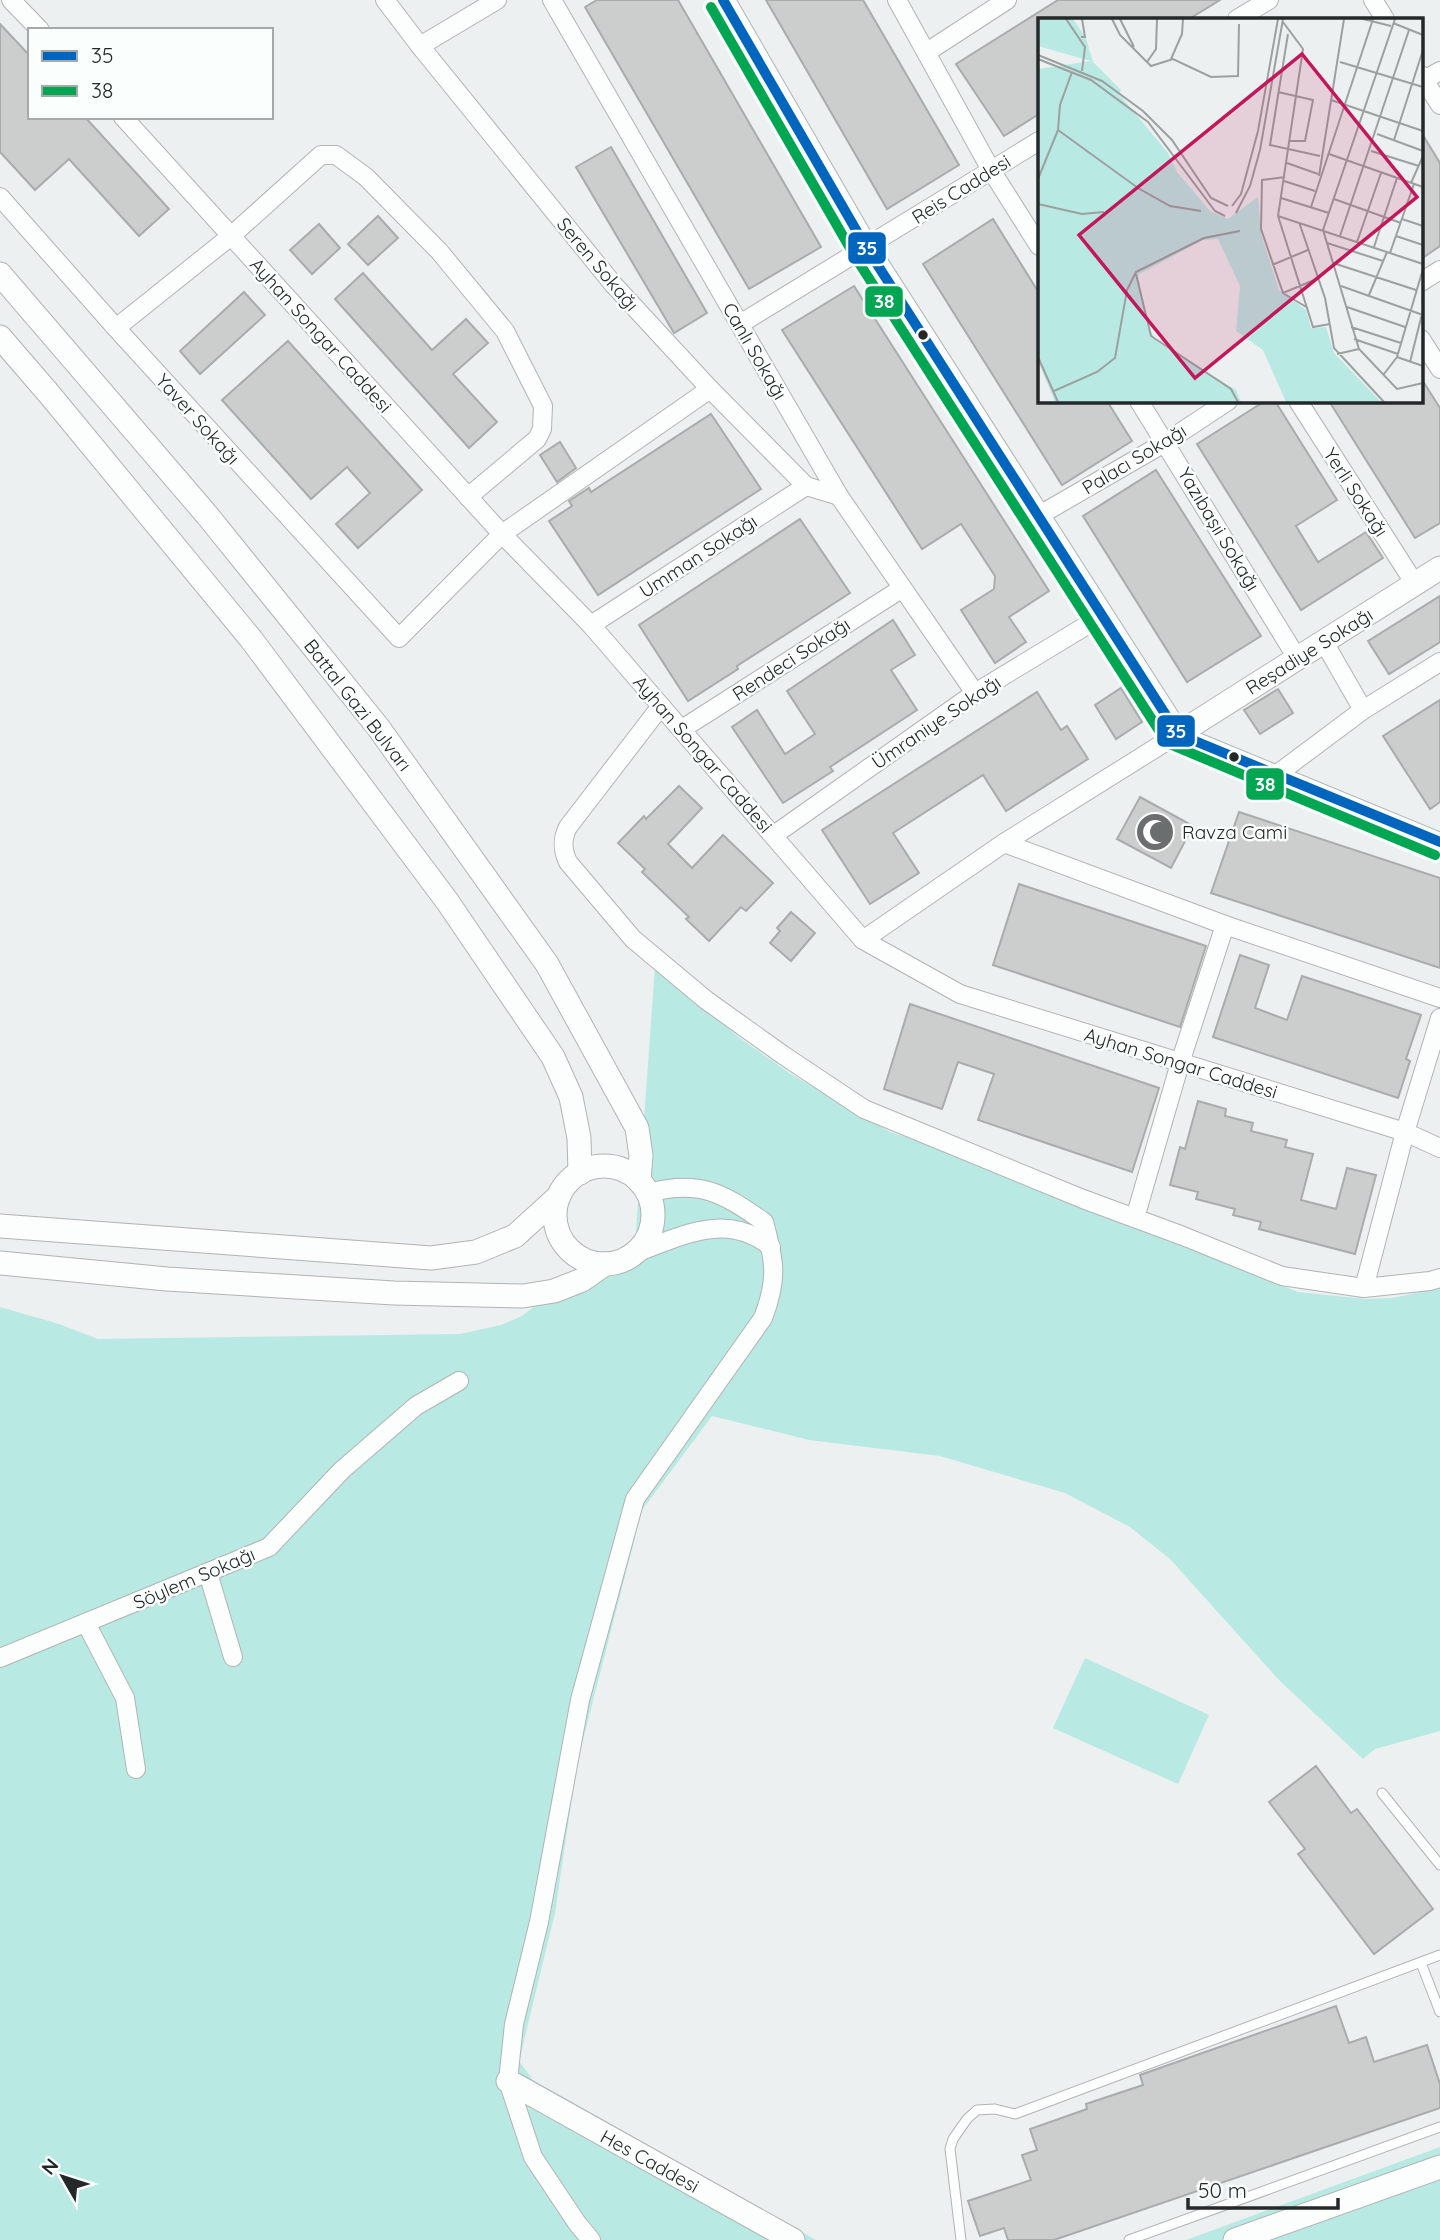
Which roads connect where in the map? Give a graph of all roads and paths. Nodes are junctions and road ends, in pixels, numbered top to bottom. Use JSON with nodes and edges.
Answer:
{"nodes":[{"id":1,"x":11,"y":0,"type":"edge"},
{"id":2,"x":385,"y":0,"type":"edge"},
{"id":3,"x":497,"y":0,"type":"edge"},
{"id":4,"x":552,"y":0,"type":"edge"},
{"id":5,"x":723,"y":0,"type":"edge"},
{"id":6,"x":897,"y":0,"type":"edge"},
{"id":7,"x":1007,"y":0,"type":"edge"},
{"id":8,"x":1269,"y":0,"type":"edge"},
{"id":9,"x":1373,"y":0,"type":"edge"},
{"id":10,"x":1239,"y":18,"type":"edge"},
{"id":11,"x":1384,"y":18,"type":"edge"},
{"id":12,"x":38,"y":28,"type":"edge"},
{"id":13,"x":420,"y":46,"type":"junction"},
{"id":14,"x":927,"y":51,"type":"junction"},
{"id":15,"x":1440,"y":71,"type":"edge"},
{"id":16,"x":1422,"y":78,"type":"edge"},
{"id":17,"x":1440,"y":105,"type":"edge"},
{"id":18,"x":125,"y":119,"type":"edge"},
{"id":19,"x":1038,"y":142,"type":"edge"},
{"id":20,"x":991,"y":170,"type":"junction"},
{"id":21,"x":0,"y":197,"type":"edge"},
{"id":22,"x":231,"y":236,"type":"junction"},
{"id":23,"x":1038,"y":244,"type":"edge"},
{"id":24,"x":866,"y":247,"type":"junction"},
{"id":25,"x":1440,"y":270,"type":"edge"},
{"id":26,"x":0,"y":274,"type":"edge"},
{"id":27,"x":1422,"y":281,"type":"edge"},
{"id":28,"x":740,"y":324,"type":"junction"},
{"id":29,"x":116,"y":328,"type":"junction"},
{"id":30,"x":0,"y":337,"type":"edge"},
{"id":31,"x":1422,"y":341,"type":"edge"},
{"id":32,"x":1440,"y":369,"type":"edge"},
{"id":33,"x":710,"y":389,"type":"junction"},
{"id":34,"x":1140,"y":402,"type":"edge"},
{"id":35,"x":1226,"y":402,"type":"edge"},
{"id":36,"x":1299,"y":402,"type":"edge"},
{"id":37,"x":1166,"y":442,"type":"junction"},
{"id":38,"x":806,"y":486,"type":"junction"},
{"id":39,"x":839,"y":496,"type":"junction"},
{"id":40,"x":468,"y":497,"type":"junction"},
{"id":41,"x":1038,"y":516,"type":"junction"},
{"id":42,"x":502,"y":534,"type":"junction"},
{"id":43,"x":1440,"y":568,"type":"edge"},
{"id":44,"x":1415,"y":584,"type":"junction"},
{"id":45,"x":901,"y":589,"type":"junction"},
{"id":46,"x":1102,"y":615,"type":"junction"},
{"id":47,"x":591,"y":625,"type":"junction"},
{"id":48,"x":1324,"y":642,"type":"junction"},
{"id":49,"x":1297,"y":659,"type":"junction"},
{"id":50,"x":1440,"y":662,"type":"edge"},
{"id":51,"x":975,"y":693,"type":"junction"},
{"id":52,"x":661,"y":706,"type":"junction"},
{"id":53,"x":1363,"y":710,"type":"junction"},
{"id":54,"x":681,"y":729,"type":"junction"},
{"id":55,"x":1178,"y":734,"type":"junction"},
{"id":56,"x":1276,"y":775,"type":"junction"},
{"id":57,"x":774,"y":835,"type":"junction"},
{"id":58,"x":1436,"y":836,"type":"edge"},
{"id":59,"x":1004,"y":843,"type":"junction"},
{"id":60,"x":1224,"y":925,"type":"junction"},
{"id":61,"x":863,"y":940,"type":"junction"},
{"id":62,"x":1440,"y":998,"type":"edge"},
{"id":63,"x":1440,"y":1017,"type":"edge"},
{"id":64,"x":1180,"y":1063,"type":"junction"},
{"id":65,"x":1405,"y":1132,"type":"junction"},
{"id":66,"x":1440,"y":1148,"type":"edge"},
{"id":67,"x":580,"y":1173,"type":"junction"},
{"id":68,"x":643,"y":1187,"type":"junction"},
{"id":69,"x":559,"y":1196,"type":"junction"},
{"id":70,"x":1135,"y":1218,"type":"junction"},
{"id":71,"x":0,"y":1226,"type":"edge"},
{"id":72,"x":771,"y":1247,"type":"junction"},
{"id":73,"x":635,"y":1253,"type":"junction"},
{"id":74,"x":0,"y":1263,"type":"edge"},
{"id":75,"x":605,"y":1264,"type":"junction"},
{"id":76,"x":1440,"y":1278,"type":"edge"},
{"id":77,"x":1364,"y":1289,"type":"junction"},
{"id":78,"x":459,"y":1381,"type":"dead end"},
{"id":79,"x":208,"y":1573,"type":"junction"},
{"id":80,"x":86,"y":1623,"type":"junction"},
{"id":81,"x":233,"y":1657,"type":"dead end"},
{"id":82,"x":0,"y":1658,"type":"edge"},
{"id":83,"x":136,"y":1769,"type":"dead end"},
{"id":84,"x":1382,"y":1793,"type":"dead end"},
{"id":85,"x":1440,"y":1865,"type":"edge"},
{"id":86,"x":1440,"y":1955,"type":"edge"},
{"id":87,"x":1421,"y":1963,"type":"junction"},
{"id":88,"x":1440,"y":2012,"type":"edge"},
{"id":89,"x":508,"y":2081,"type":"junction"},
{"id":90,"x":1440,"y":2127,"type":"edge"},
{"id":91,"x":1440,"y":2167,"type":"edge"},
{"id":92,"x":591,"y":2240,"type":"edge"},
{"id":93,"x":793,"y":2240,"type":"edge"},
{"id":94,"x":961,"y":2240,"type":"edge"},
{"id":95,"x":1129,"y":2240,"type":"edge"},
{"id":96,"x":1235,"y":2240,"type":"edge"}],
"edges":[{"from":1,"to":12,"type":"street"},
{"from":2,"to":13,"type":"street","name":"Seren Sokağı"},
{"from":3,"to":13,"type":"street"},
{"from":4,"to":28,"type":"street","name":"Canlı Sokağı"},
{"from":5,"to":24,"type":"street"},
{"from":6,"to":14,"type":"street"},
{"from":7,"to":14,"type":"street"},
{"from":8,"to":10,"type":"street"},
{"from":9,"to":11,"type":"street"},
{"from":13,"to":33,"type":"street","name":"Seren Sokağı"},
{"from":14,"to":20,"type":"street"},
{"from":15,"to":16,"type":"street"},
{"from":16,"to":17,"type":"street"},
{"from":18,"to":22,"type":"street","name":"Ayhan Songar Caddesi"},
{"from":19,"to":20,"type":"street","name":"Reis Caddesi"},
{"from":20,"to":23,"type":"street"},
{"from":20,"to":24,"type":"street","name":"Reis Caddesi"},
{"from":21,"to":29,"type":"street","name":"Yaver Sokağı"},
{"from":22,"to":29,"type":"street"},
{"from":22,"to":40,"type":"street","name":"Ayhan Songar Caddesi"},
{"from":22,"to":40,"type":"street"},
{"from":24,"to":28,"type":"street","name":"Reis Caddesi"},
{"from":24,"to":41,"type":"street"},
{"from":25,"to":27,"type":"street"},
{"from":26,"to":68,"type":"street","name":"Battal Gazi Bulvarı"},
{"from":28,"to":39,"type":"street","name":"Canlı Sokağı"},
{"from":29,"to":42,"type":"street","name":"Yaver Sokağı"},
{"from":30,"to":67,"type":"street"},
{"from":31,"to":32,"type":"street"},
{"from":33,"to":38,"type":"street","name":"Seren Sokağı"},
{"from":33,"to":42,"type":"street"},
{"from":34,"to":37,"type":"street","name":"Yazıbaşıi Sokağı"},
{"from":35,"to":37,"type":"street","name":"Palacı Sokağı"},
{"from":36,"to":44,"type":"street","name":"Yerli Sokağı"},
{"from":37,"to":41,"type":"street","name":"Palacı Sokağı"},
{"from":37,"to":49,"type":"street","name":"Yazıbaşıi Sokağı"},
{"from":38,"to":39,"type":"street","name":"Seren Sokağı"},
{"from":38,"to":47,"type":"street","name":"Umman Sokağı"},
{"from":39,"to":45,"type":"street","name":"Canlı Sokağı"},
{"from":40,"to":42,"type":"street","name":"Ayhan Songar Caddesi"},
{"from":41,"to":46,"type":"street"},
{"from":42,"to":47,"type":"street","name":"Ayhan Songar Caddesi"},
{"from":43,"to":44,"type":"street","name":"Reşadiye Sokağı"},
{"from":44,"to":48,"type":"street","name":"Reşadiye Sokağı"},
{"from":45,"to":51,"type":"street","name":"Canlı Sokağı"},
{"from":45,"to":54,"type":"street","name":"Rendeci Sokağı"},
{"from":46,"to":51,"type":"street","name":"Ümraniye Sokağı"},
{"from":46,"to":55,"type":"street"},
{"from":47,"to":52,"type":"street","name":"Ayhan Songar Caddesi"},
{"from":48,"to":49,"type":"street","name":"Reşadiye Sokağı"},
{"from":48,"to":53,"type":"street"},
{"from":49,"to":55,"type":"street","name":"Reşadiye Sokağı"},
{"from":50,"to":53,"type":"street"},
{"from":51,"to":57,"type":"street","name":"Ümraniye Sokağı"},
{"from":52,"to":54,"type":"street","name":"Ayhan Songar Caddesi"},
{"from":52,"to":70,"type":"street"},
{"from":53,"to":56,"type":"street"},
{"from":54,"to":57,"type":"street","name":"Ayhan Songar Caddesi"},
{"from":55,"to":56,"type":"street"},
{"from":55,"to":59,"type":"street"},
{"from":56,"to":58,"type":"street"},
{"from":57,"to":61,"type":"street","name":"Ayhan Songar Caddesi"},
{"from":59,"to":60,"type":"street"},
{"from":59,"to":61,"type":"street"},
{"from":60,"to":62,"type":"street"},
{"from":60,"to":64,"type":"street"},
{"from":61,"to":64,"type":"street","name":"Ayhan Songar Caddesi"},
{"from":63,"to":65,"type":"street"},
{"from":64,"to":65,"type":"street","name":"Ayhan Songar Caddesi"},
{"from":64,"to":70,"type":"street"},
{"from":65,"to":66,"type":"street","name":"Ayhan Songar Caddesi"},
{"from":65,"to":77,"type":"street"},
{"from":67,"to":68,"type":"street"},
{"from":67,"to":69,"type":"street"},
{"from":68,"to":72,"type":"street"},
{"from":68,"to":73,"type":"street"},
{"from":69,"to":71,"type":"street"},
{"from":69,"to":75,"type":"street"},
{"from":70,"to":77,"type":"street"},
{"from":72,"to":73,"type":"street"},
{"from":72,"to":89,"type":"street"},
{"from":73,"to":75,"type":"street"},
{"from":74,"to":75,"type":"street"},
{"from":76,"to":77,"type":"street"},
{"from":78,"to":79,"type":"street","name":"Söylem Sokağı"},
{"from":79,"to":80,"type":"street","name":"Söylem Sokağı"},
{"from":79,"to":81,"type":"street"},
{"from":80,"to":82,"type":"street","name":"Söylem Sokağı"},
{"from":80,"to":83,"type":"street"},
{"from":84,"to":85,"type":"lane"},
{"from":86,"to":87,"type":"lane"},
{"from":87,"to":88,"type":"lane"},
{"from":87,"to":94,"type":"lane"},
{"from":89,"to":92,"type":"street"},
{"from":89,"to":93,"type":"street","name":"Hes Caddesi"},
{"from":90,"to":95,"type":"lane"},
{"from":91,"to":96,"type":"street"}]}
